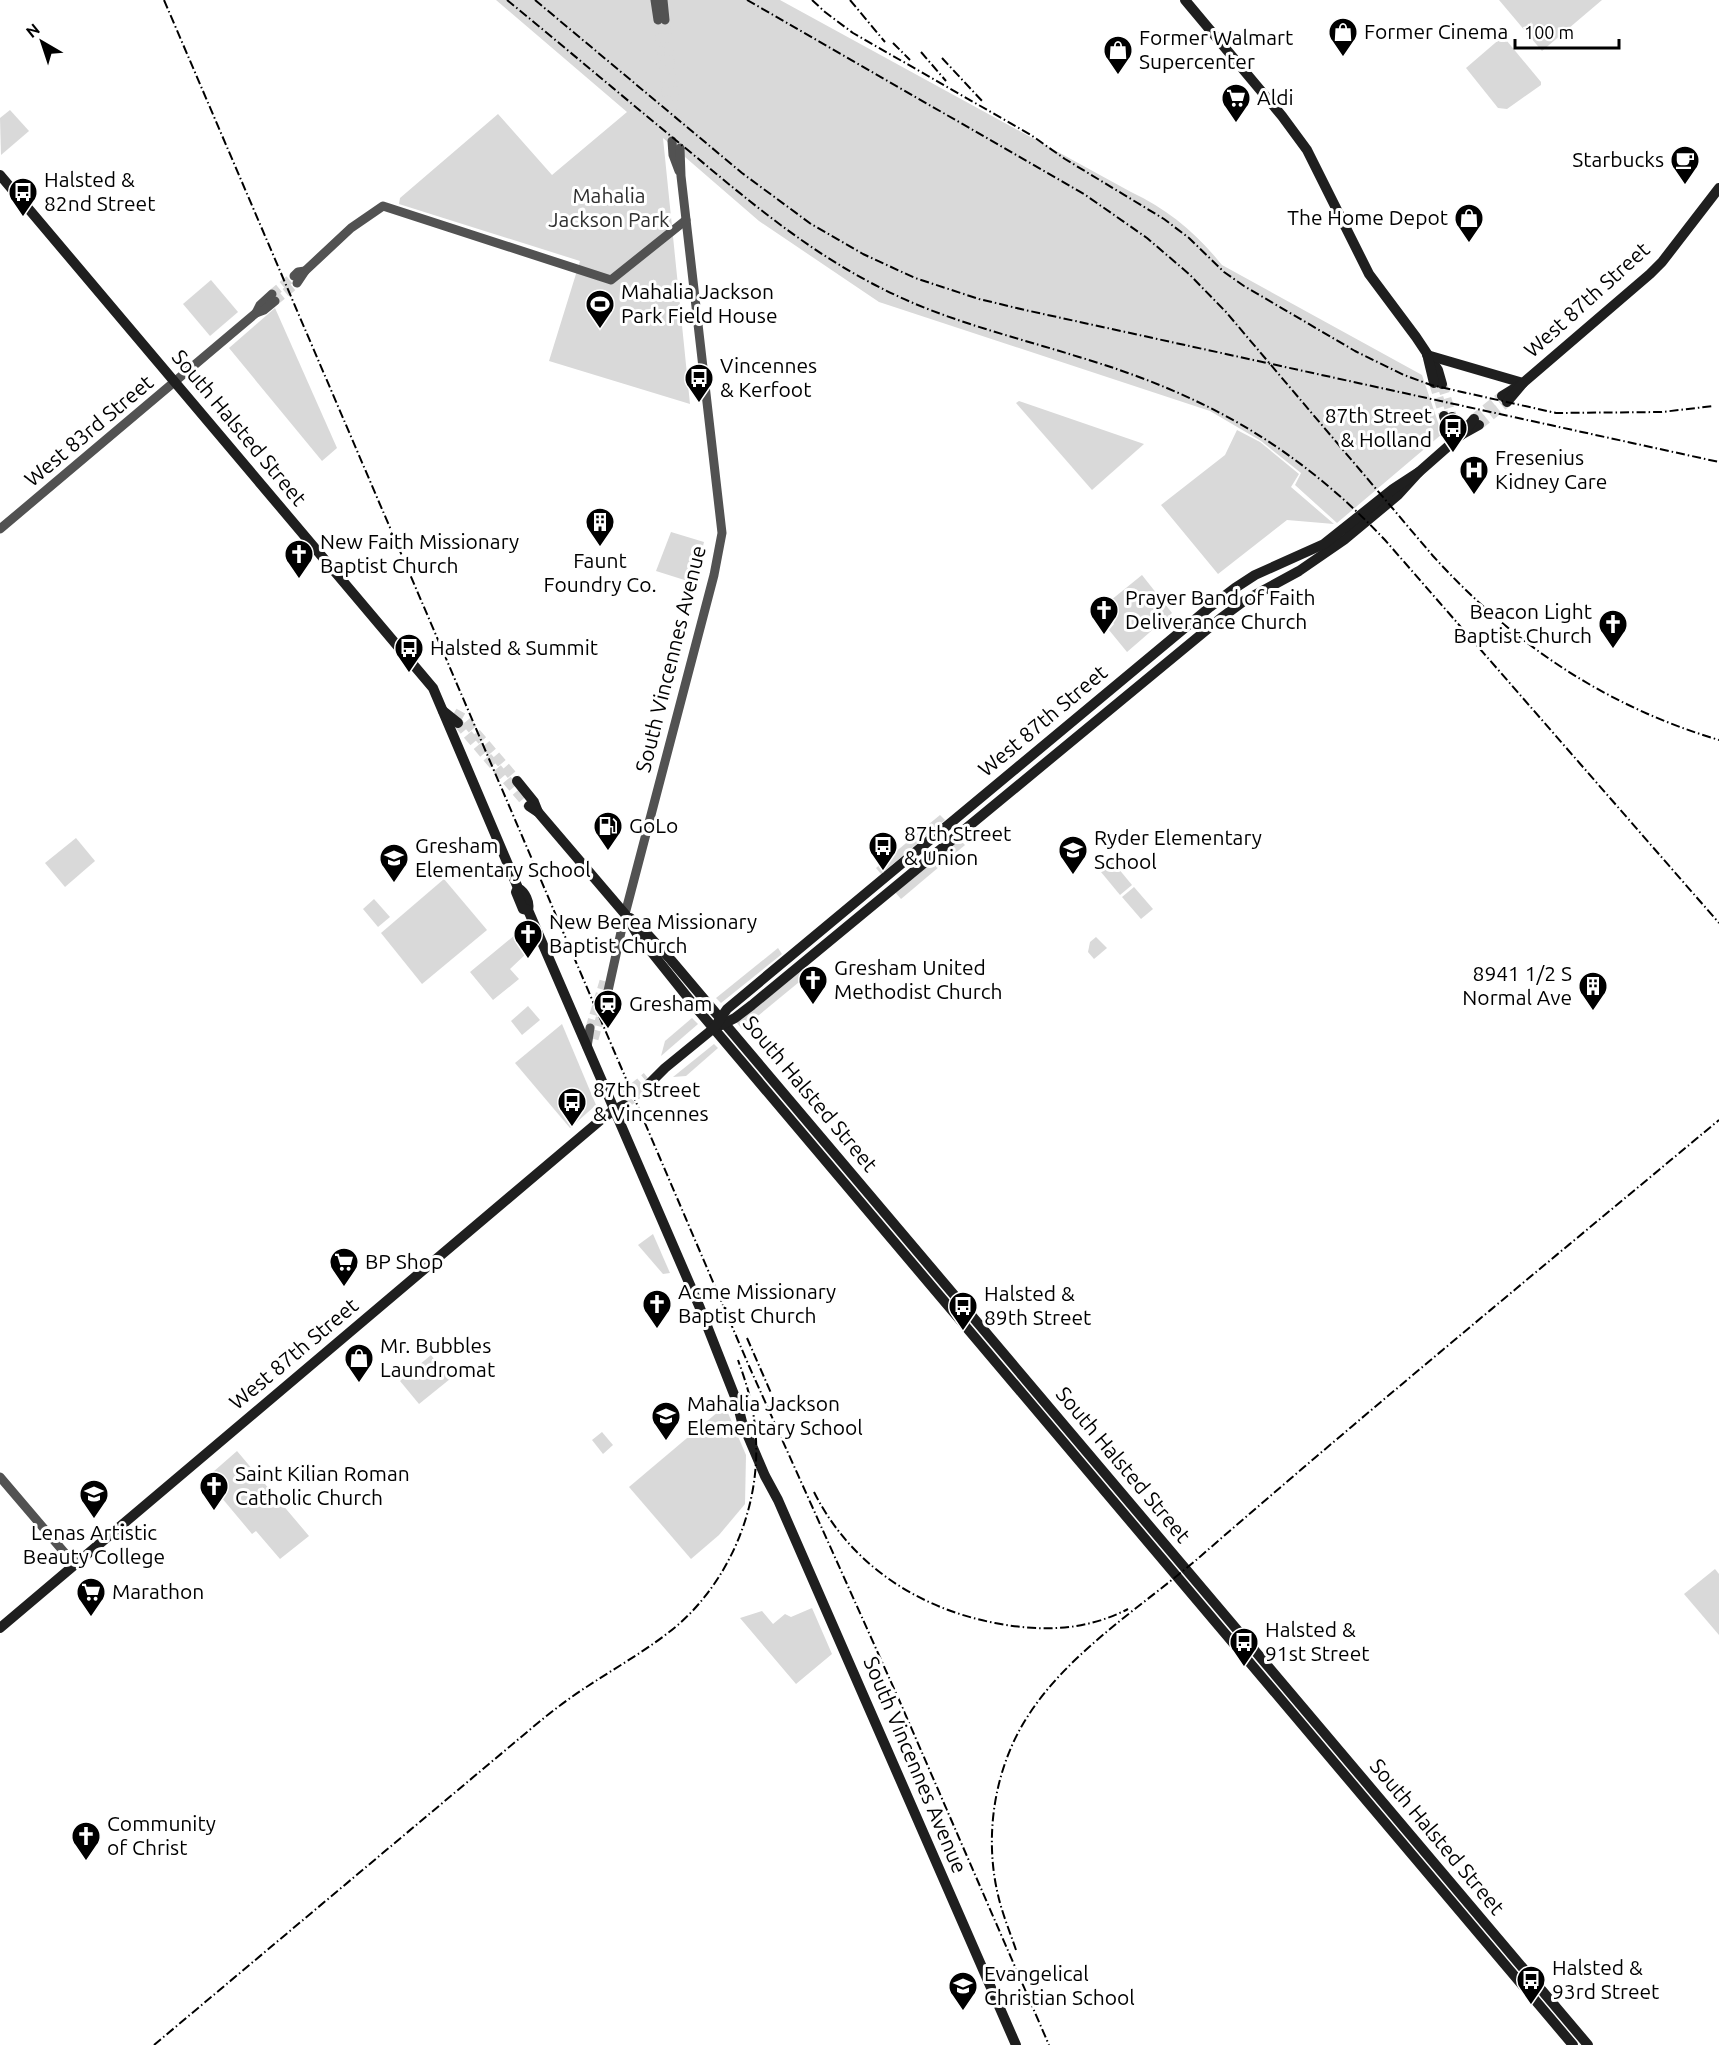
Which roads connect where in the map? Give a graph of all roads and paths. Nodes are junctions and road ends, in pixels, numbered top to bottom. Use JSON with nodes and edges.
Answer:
{"nodes":[{"id":1,"x":655,"y":0,"type":"edge"},
{"id":2,"x":663,"y":0,"type":"edge"},
{"id":3,"x":1185,"y":0,"type":"edge"},
{"id":4,"x":672,"y":141,"type":"tunnel mouth"},
{"id":5,"x":680,"y":148,"type":"tunnel mouth"},
{"id":6,"x":0,"y":175,"type":"edge"},
{"id":7,"x":681,"y":176,"type":"junction"},
{"id":8,"x":1719,"y":188,"type":"edge"},
{"id":9,"x":686,"y":220,"type":"junction"},
{"id":10,"x":295,"y":280,"type":"tunnel mouth"},
{"id":11,"x":274,"y":298,"type":"tunnel mouth"},
{"id":12,"x":1427,"y":355,"type":"junction"},
{"id":13,"x":175,"y":382,"type":"junction"},
{"id":14,"x":1438,"y":383,"type":"tunnel mouth"},
{"id":15,"x":1523,"y":383,"type":"junction"},
{"id":16,"x":1504,"y":399,"type":"tunnel mouth"},
{"id":17,"x":1448,"y":417,"type":"tunnel mouth"},
{"id":18,"x":1477,"y":422,"type":"tunnel mouth"},
{"id":19,"x":1461,"y":435,"type":"junction"},
{"id":20,"x":1419,"y":472,"type":"junction"},
{"id":21,"x":0,"y":529,"type":"edge"},
{"id":22,"x":441,"y":709,"type":"junction"},
{"id":23,"x":456,"y":718,"type":"tunnel mouth"},
{"id":24,"x":517,"y":781,"type":"tunnel mouth"},
{"id":25,"x":528,"y":910,"type":"joint"},
{"id":26,"x":625,"y":914,"type":"junction"},
{"id":27,"x":612,"y":969,"type":"junction"},
{"id":28,"x":604,"y":981,"type":"tunnel mouth"},
{"id":29,"x":608,"y":991,"type":"tunnel mouth"},
{"id":30,"x":719,"y":1023,"type":"junction"},
{"id":31,"x":590,"y":1028,"type":"tunnel mouth"},
{"id":32,"x":591,"y":1043,"type":"junction"},
{"id":33,"x":648,"y":1081,"type":"tunnel mouth"},
{"id":34,"x":619,"y":1104,"type":"junction"},
{"id":35,"x":0,"y":1477,"type":"edge"},
{"id":36,"x":75,"y":1565,"type":"junction"},
{"id":37,"x":0,"y":1628,"type":"edge"},
{"id":38,"x":1016,"y":2045,"type":"edge"},
{"id":39,"x":1574,"y":2045,"type":"edge"},
{"id":40,"x":1588,"y":2045,"type":"edge"}],
"edges":[{"from":1,"to":2,"type":"street"},
{"from":3,"to":12,"type":"main road"},
{"from":4,"to":7,"type":"street","name":"South Vincennes Avenue"},
{"from":5,"to":7,"type":"street","name":"South Vincennes Avenue"},
{"from":6,"to":13,"type":"main road","name":"South Halsted Street"},
{"from":7,"to":9,"type":"street","name":"South Vincennes Avenue"},
{"from":8,"to":15,"type":"main road","name":"West 87th Street"},
{"from":9,"to":10,"type":"street"},
{"from":9,"to":26,"type":"street","name":"South Vincennes Avenue"},
{"from":11,"to":13,"type":"street","name":"West 83rd Street"},
{"from":12,"to":14,"type":"main road"},
{"from":12,"to":15,"type":"main road"},
{"from":13,"to":21,"type":"street","name":"West 83rd Street"},
{"from":13,"to":22,"type":"main road","name":"South Halsted Street"},
{"from":15,"to":16,"type":"main road","name":"West 87th Street"},
{"from":17,"to":19,"type":"main road"},
{"from":18,"to":19,"type":"main road","name":"West 87th Street"},
{"from":19,"to":20,"type":"main road","name":"West 87th Street"},
{"from":20,"to":30,"type":"main road","name":"West 87th Street"},
{"from":20,"to":30,"type":"main road","name":"West 87th Street"},
{"from":22,"to":23,"type":"main road"},
{"from":22,"to":25,"type":"main road","name":"South Halsted Street"},
{"from":24,"to":26,"type":"main road","name":"South Halsted Street"},
{"from":25,"to":32,"type":"main road","name":"South Vincennes Avenue"},
{"from":26,"to":27,"type":"street","name":"South Vincennes Avenue"},
{"from":26,"to":30,"type":"main road","name":"South Halsted Street"},
{"from":27,"to":28,"type":"street","name":"South Vincennes Avenue"},
{"from":27,"to":29,"type":"street","name":"South Vincennes Avenue"},
{"from":30,"to":33,"type":"main road","name":"West 87th Street"},
{"from":30,"to":39,"type":"main road","name":"South Halsted Street"},
{"from":30,"to":40,"type":"main road","name":"South Halsted Street"},
{"from":31,"to":32,"type":"street"},
{"from":32,"to":34,"type":"main road","name":"South Vincennes Avenue"},
{"from":34,"to":36,"type":"main road","name":"West 87th Street"},
{"from":34,"to":38,"type":"main road","name":"South Vincennes Avenue"},
{"from":35,"to":36,"type":"street"},
{"from":36,"to":37,"type":"main road","name":"West 87th Street"}]}
